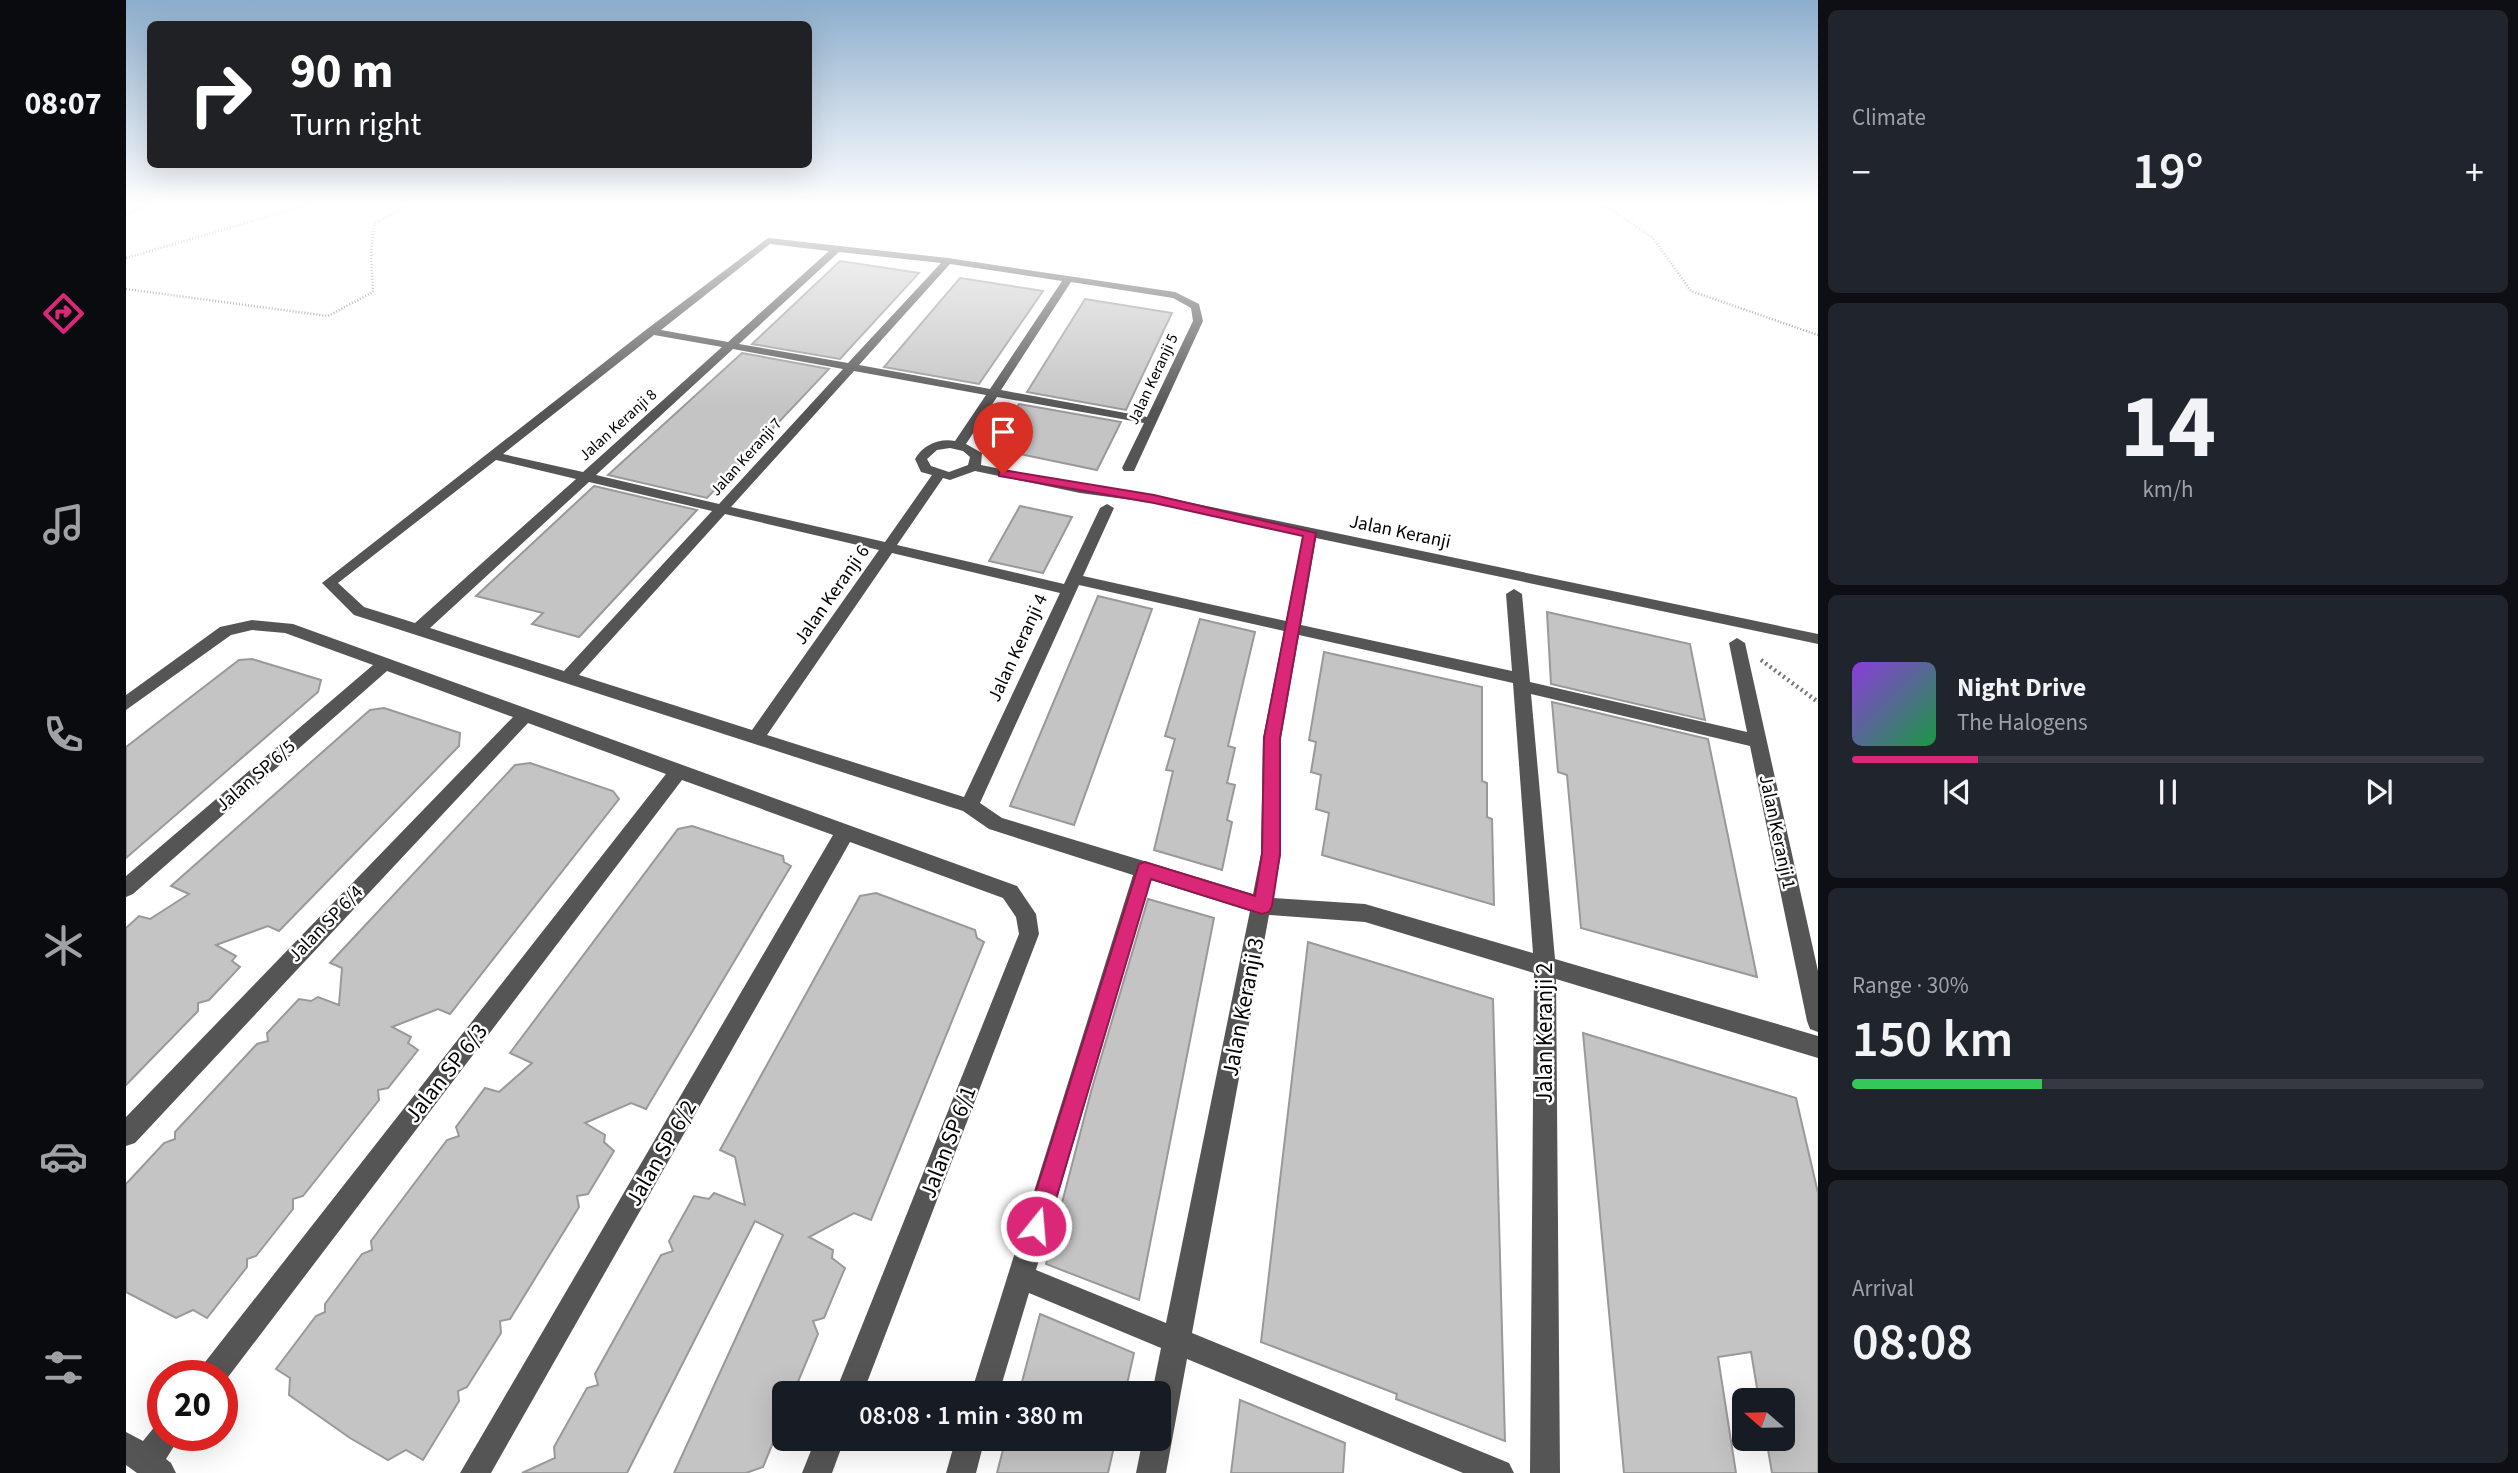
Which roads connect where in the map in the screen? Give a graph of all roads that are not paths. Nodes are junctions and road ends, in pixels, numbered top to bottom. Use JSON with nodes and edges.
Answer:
{"nodes":[{"id":1,"x":729,"y":271,"type":"edge"},
{"id":2,"x":813,"y":271,"type":"edge"},
{"id":3,"x":939,"y":271,"type":"edge"},
{"id":4,"x":1013,"y":271,"type":"edge"},
{"id":5,"x":1068,"y":279,"type":"junction"},
{"id":6,"x":651,"y":331,"type":"junction"},
{"id":7,"x":731,"y":346,"type":"junction"},
{"id":8,"x":851,"y":367,"type":"junction"},
{"id":9,"x":994,"y":393,"type":"junction"},
{"id":10,"x":1151,"y":421,"type":"junction"},
{"id":11,"x":959,"y":445,"type":"junction"},
{"id":12,"x":492,"y":455,"type":"junction"},
{"id":13,"x":975,"y":467,"type":"junction"},
{"id":14,"x":1129,"y":468,"type":"dead end"},
{"id":15,"x":939,"y":475,"type":"junction"},
{"id":16,"x":586,"y":477,"type":"junction"},
{"id":17,"x":1107,"y":508,"type":"dead end"},
{"id":18,"x":722,"y":509,"type":"junction"},
{"id":19,"x":1310,"y":533,"type":"junction"},
{"id":20,"x":888,"y":548,"type":"junction"},
{"id":21,"x":1070,"y":585,"type":"junction"},
{"id":22,"x":1514,"y":594,"type":"dead end"},
{"id":23,"x":420,"y":628,"type":"junction"},
{"id":24,"x":1291,"y":628,"type":"junction"},
{"id":25,"x":1818,"y":639,"type":"edge"},
{"id":26,"x":1737,"y":643,"type":"road end"},
{"id":27,"x":385,"y":664,"type":"junction"},
{"id":28,"x":569,"y":676,"type":"junction"},
{"id":29,"x":1521,"y":682,"type":"junction"},
{"id":30,"x":126,"y":704,"type":"edge"},
{"id":31,"x":526,"y":715,"type":"junction"},
{"id":32,"x":757,"y":737,"type":"junction"},
{"id":33,"x":1757,"y":741,"type":"junction"},
{"id":34,"x":679,"y":771,"type":"junction"},
{"id":35,"x":969,"y":806,"type":"junction"},
{"id":36,"x":845,"y":832,"type":"junction"},
{"id":37,"x":1145,"y":869,"type":"junction"},
{"id":38,"x":126,"y":888,"type":"edge"},
{"id":39,"x":1262,"y":906,"type":"junction"},
{"id":40,"x":1545,"y":965,"type":"junction"},
{"id":41,"x":1818,"y":1021,"type":"edge"},
{"id":42,"x":1818,"y":1047,"type":"edge"},
{"id":43,"x":126,"y":1134,"type":"edge"},
{"id":44,"x":1021,"y":1277,"type":"junction"},
{"id":45,"x":1178,"y":1341,"type":"junction"},
{"id":46,"x":224,"y":1360,"type":"edge"},
{"id":47,"x":854,"y":1381,"type":"edge"},
{"id":48,"x":989,"y":1381,"type":"edge"},
{"id":49,"x":1170,"y":1381,"type":"edge"},
{"id":50,"x":826,"y":1451,"type":"edge"},
{"id":51,"x":967,"y":1451,"type":"edge"},
{"id":52,"x":1155,"y":1451,"type":"edge"},
{"id":53,"x":475,"y":1473,"type":"edge"},
{"id":54,"x":817,"y":1473,"type":"edge"},
{"id":55,"x":961,"y":1473,"type":"edge"},
{"id":56,"x":1151,"y":1473,"type":"edge"},
{"id":57,"x":1499,"y":1473,"type":"edge"},
{"id":58,"x":1545,"y":1473,"type":"edge"}],
"edges":[{"from":1,"to":6,"type":"street"},
{"from":2,"to":7,"type":"street","name":"Jalan Keranji 8"},
{"from":3,"to":8,"type":"street","name":"Jalan Keranji 7"},
{"from":4,"to":5,"type":"street"},
{"from":5,"to":9,"type":"street"},
{"from":5,"to":10,"type":"street","name":"Jalan Keranji 5"},
{"from":6,"to":7,"type":"street"},
{"from":6,"to":12,"type":"street"},
{"from":7,"to":8,"type":"street"},
{"from":7,"to":16,"type":"street","name":"Jalan Keranji 8"},
{"from":8,"to":9,"type":"street"},
{"from":8,"to":18,"type":"street","name":"Jalan Keranji 7"},
{"from":9,"to":10,"type":"street"},
{"from":9,"to":11,"type":"street"},
{"from":10,"to":14,"type":"street","name":"Jalan Keranji 5"},
{"from":11,"to":13,"type":"street"},
{"from":11,"to":15,"type":"street"},
{"from":12,"to":16,"type":"street"},
{"from":12,"to":23,"type":"street"},
{"from":13,"to":15,"type":"street"},
{"from":13,"to":19,"type":"street","name":"Jalan Keranji"},
{"from":15,"to":20,"type":"street","name":"Jalan Keranji 6"},
{"from":16,"to":18,"type":"street"},
{"from":16,"to":23,"type":"street","name":"Jalan Keranji 8"},
{"from":17,"to":21,"type":"street","name":"Jalan Keranji 4"},
{"from":18,"to":20,"type":"street"},
{"from":18,"to":28,"type":"street","name":"Jalan Keranji 7"},
{"from":19,"to":24,"type":"street","name":"Jalan Keranji 3"},
{"from":19,"to":25,"type":"street","name":"Jalan Keranji"},
{"from":20,"to":21,"type":"street"},
{"from":20,"to":32,"type":"street","name":"Jalan Keranji 6"},
{"from":21,"to":24,"type":"street"},
{"from":21,"to":35,"type":"street","name":"Jalan Keranji 4"},
{"from":22,"to":29,"type":"street","name":"Jalan Keranji 2"},
{"from":23,"to":28,"type":"street"},
{"from":24,"to":29,"type":"street"},
{"from":24,"to":39,"type":"street","name":"Jalan Keranji 3"},
{"from":26,"to":33,"type":"street","name":"Jalan Keranji 1"},
{"from":27,"to":30,"type":"street"},
{"from":27,"to":31,"type":"street"},
{"from":27,"to":38,"type":"street","name":"Jalan SP 6/5"},
{"from":28,"to":32,"type":"street"},
{"from":29,"to":33,"type":"street"},
{"from":29,"to":40,"type":"street","name":"Jalan Keranji 2"},
{"from":31,"to":34,"type":"street"},
{"from":31,"to":43,"type":"street","name":"Jalan SP 6/4"},
{"from":32,"to":35,"type":"street"},
{"from":33,"to":41,"type":"street","name":"Jalan Keranji 1"},
{"from":34,"to":36,"type":"street"},
{"from":34,"to":46,"type":"street","name":"Jalan SP 6/3"},
{"from":35,"to":37,"type":"street"},
{"from":36,"to":47,"type":"street","name":"Jalan SP 6/1"},
{"from":36,"to":53,"type":"street","name":"Jalan SP 6/2"},
{"from":37,"to":39,"type":"street"},
{"from":37,"to":44,"type":"street"},
{"from":39,"to":40,"type":"street"},
{"from":39,"to":45,"type":"street","name":"Jalan Keranji 3"},
{"from":40,"to":42,"type":"street"},
{"from":40,"to":58,"type":"street","name":"Jalan Keranji 2"},
{"from":44,"to":45,"type":"street"},
{"from":44,"to":48,"type":"street"},
{"from":45,"to":49,"type":"street","name":"Jalan Keranji 3"},
{"from":45,"to":57,"type":"street"},
{"from":50,"to":54,"type":"street"},
{"from":51,"to":55,"type":"street"},
{"from":52,"to":56,"type":"street","name":"Jalan Keranji 3"}]}
